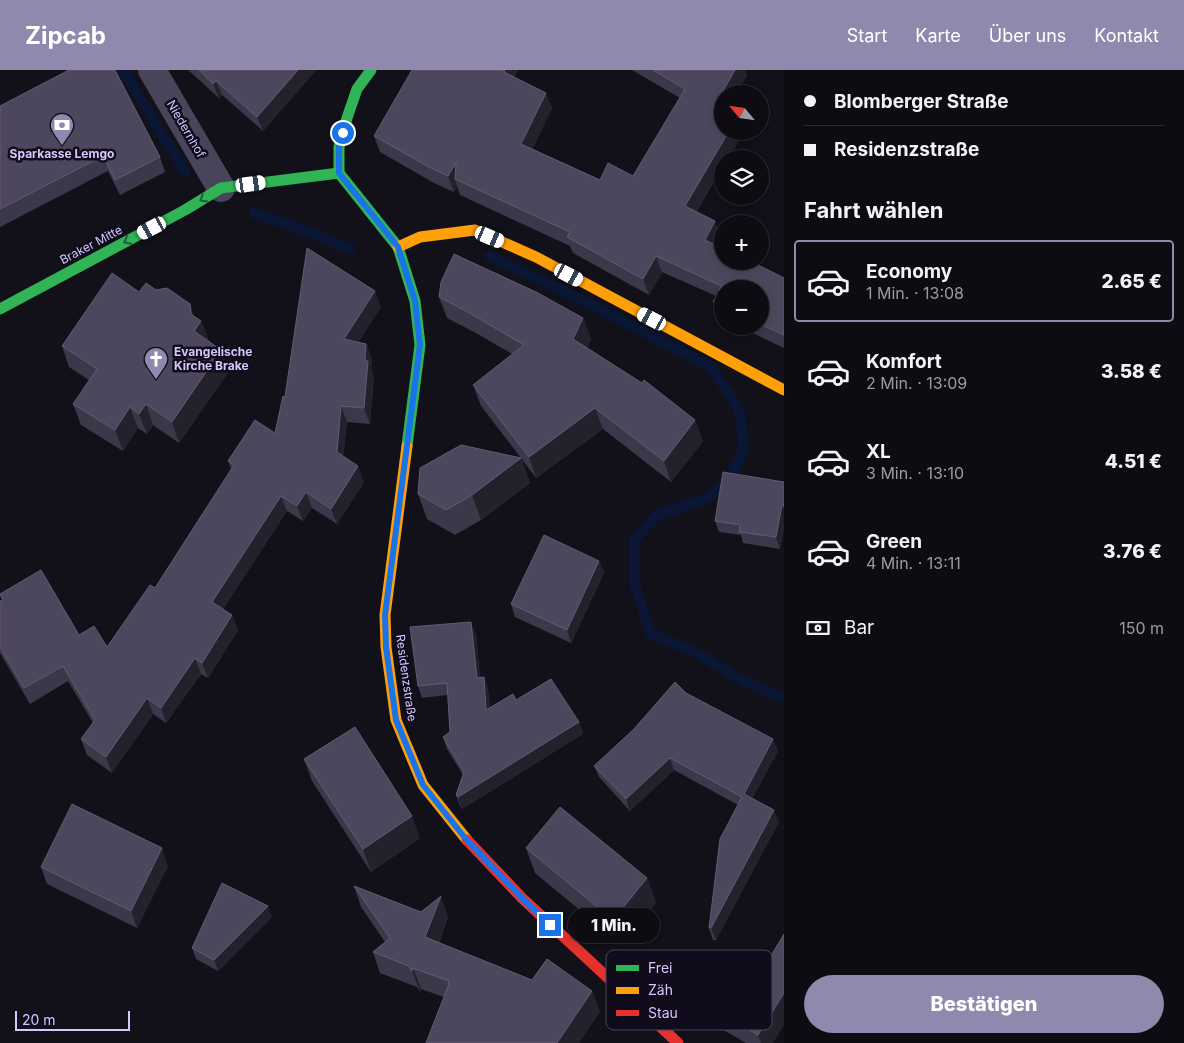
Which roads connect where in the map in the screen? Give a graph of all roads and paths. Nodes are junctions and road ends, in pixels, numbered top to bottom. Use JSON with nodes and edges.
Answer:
{"nodes":[{"id":1,"x":152,"y":70,"type":"edge"},
{"id":2,"x":371,"y":70,"type":"edge"},
{"id":3,"x":339,"y":173,"type":"junction"},
{"id":4,"x":221,"y":188,"type":"junction"},
{"id":5,"x":398,"y":247,"type":"junction"},
{"id":6,"x":0,"y":309,"type":"edge"},
{"id":7,"x":784,"y":390,"type":"edge"},
{"id":8,"x":606,"y":976,"type":"edge"},
{"id":9,"x":664,"y":1030,"type":"edge"},
{"id":10,"x":678,"y":1043,"type":"edge"}],
"edges":[{"from":1,"to":4,"type":"street","name":"Niedernhof"},
{"from":2,"to":3,"type":"street"},
{"from":3,"to":4,"type":"street","name":"Braker Mitte"},
{"from":3,"to":5,"type":"street","name":"Residenzstraße"},
{"from":4,"to":6,"type":"street","name":"Braker Mitte","one_way":true},
{"from":5,"to":7,"type":"street"},
{"from":5,"to":8,"type":"street","name":"Residenzstraße"},
{"from":9,"to":10,"type":"street","name":"Residenzstraße"}]}
